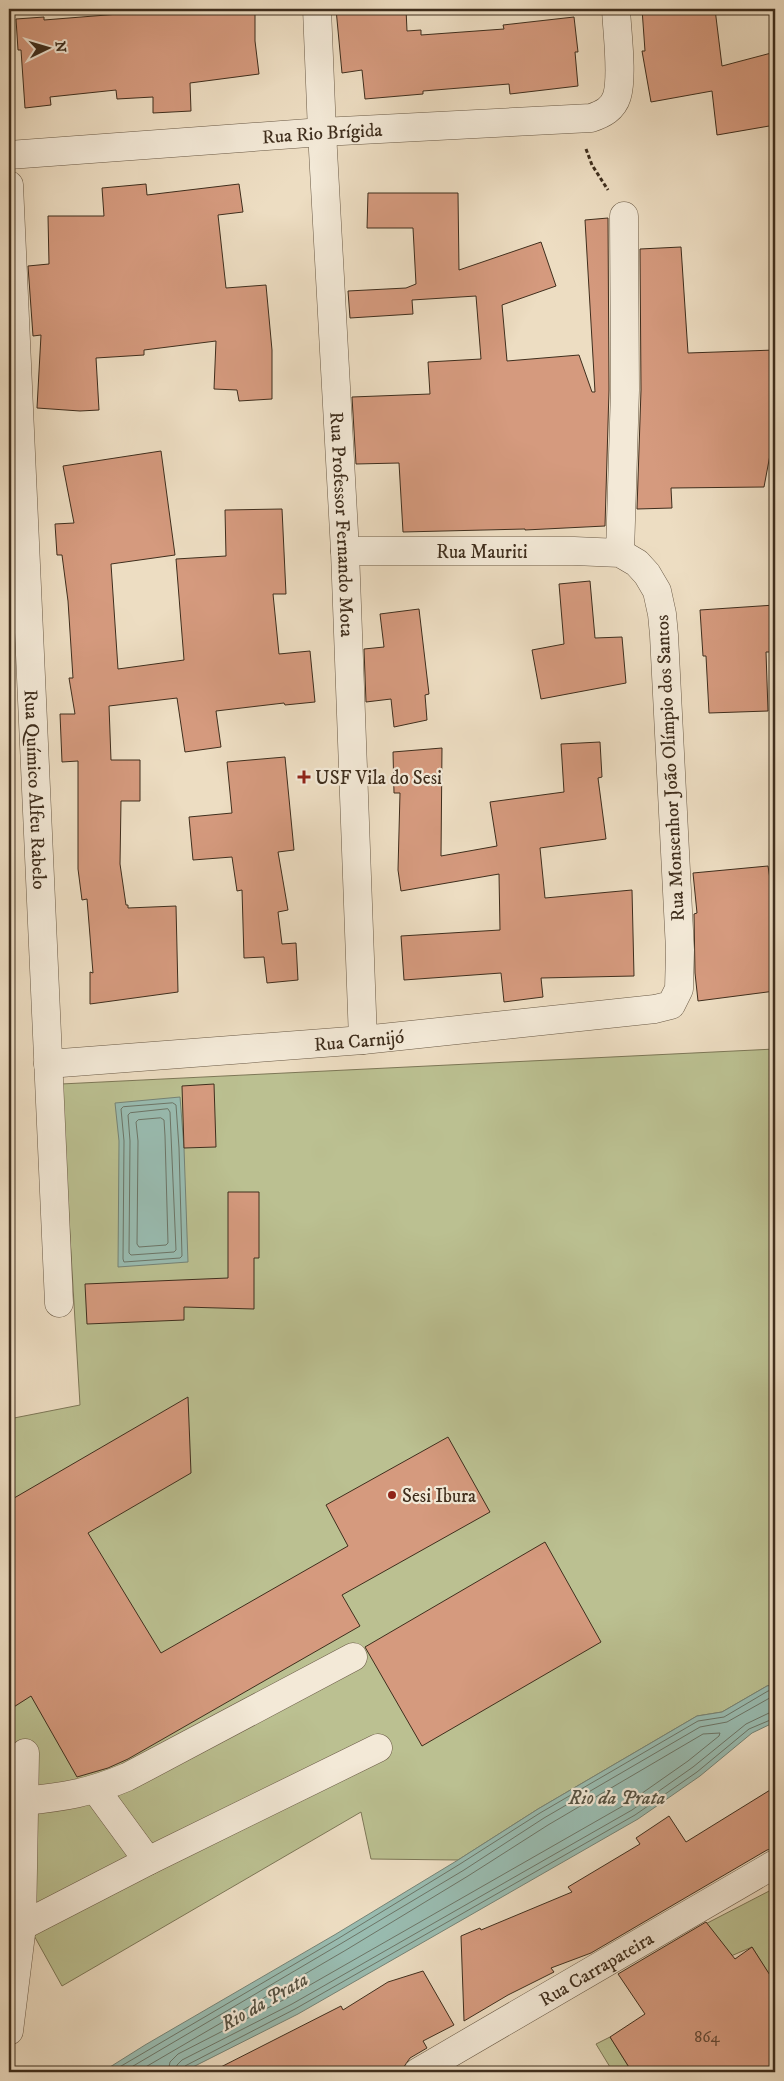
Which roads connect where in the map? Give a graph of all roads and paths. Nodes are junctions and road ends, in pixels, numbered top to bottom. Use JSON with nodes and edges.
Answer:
{"nodes":[{"id":1,"x":317,"y":9,"type":"edge"},
{"id":2,"x":616,"y":9,"type":"edge"},
{"id":3,"x":575,"y":120,"type":"junction"},
{"id":4,"x":322,"y":132,"type":"junction"},
{"id":5,"x":9,"y":155,"type":"edge"},
{"id":6,"x":9,"y":186,"type":"edge"},
{"id":7,"x":624,"y":216,"type":"joint"},
{"id":8,"x":345,"y":551,"type":"junction"},
{"id":9,"x":620,"y":553,"type":"junction"},
{"id":10,"x":671,"y":1005,"type":"joint"},
{"id":11,"x":363,"y":1040,"type":"junction"},
{"id":12,"x":48,"y":1064,"type":"junction"},
{"id":13,"x":59,"y":1303,"type":"dead end"},
{"id":14,"x":353,"y":1657,"type":"dead end"},
{"id":15,"x":378,"y":1748,"type":"dead end"},
{"id":16,"x":24,"y":1753,"type":"dead end"},
{"id":17,"x":96,"y":1790,"type":"junction"},
{"id":18,"x":24,"y":1801,"type":"junction"},
{"id":19,"x":148,"y":1861,"type":"junction"},
{"id":20,"x":775,"y":1864,"type":"edge"},
{"id":21,"x":22,"y":1926,"type":"junction"},
{"id":22,"x":9,"y":2031,"type":"edge"},
{"id":23,"x":418,"y":2072,"type":"edge"}],
"edges":[{"from":1,"to":4,"type":"street","name":"Rua Professor Fernando Mota"},
{"from":2,"to":3,"type":"street","name":"Rua Rio Brígida"},
{"from":3,"to":4,"type":"street","name":"Rua Rio Brígida"},
{"from":3,"to":7,"type":"path"},
{"from":4,"to":5,"type":"street","name":"Rua Rio Brígida"},
{"from":4,"to":8,"type":"street","name":"Rua Professor Fernando Mota"},
{"from":6,"to":12,"type":"street","name":"Rua Químico Alfeu Rabelo"},
{"from":7,"to":9,"type":"street"},
{"from":8,"to":9,"type":"street","name":"Rua Mauriti"},
{"from":8,"to":11,"type":"street","name":"Rua Professor Fernando Mota"},
{"from":9,"to":10,"type":"street","name":"Rua Monsenhor João Olímpio dos Santos"},
{"from":10,"to":11,"type":"street","name":"Rua Carnijó"},
{"from":11,"to":12,"type":"street","name":"Rua Carnijó"},
{"from":12,"to":13,"type":"street","name":"Rua Químico Alfeu Rabelo"},
{"from":14,"to":17,"type":"street"},
{"from":15,"to":19,"type":"street"},
{"from":16,"to":18,"type":"street"},
{"from":17,"to":18,"type":"street"},
{"from":17,"to":19,"type":"street"},
{"from":18,"to":21,"type":"street"},
{"from":19,"to":21,"type":"street"},
{"from":20,"to":23,"type":"street","name":"Rua Carrapateira"},
{"from":21,"to":22,"type":"street"}]}
